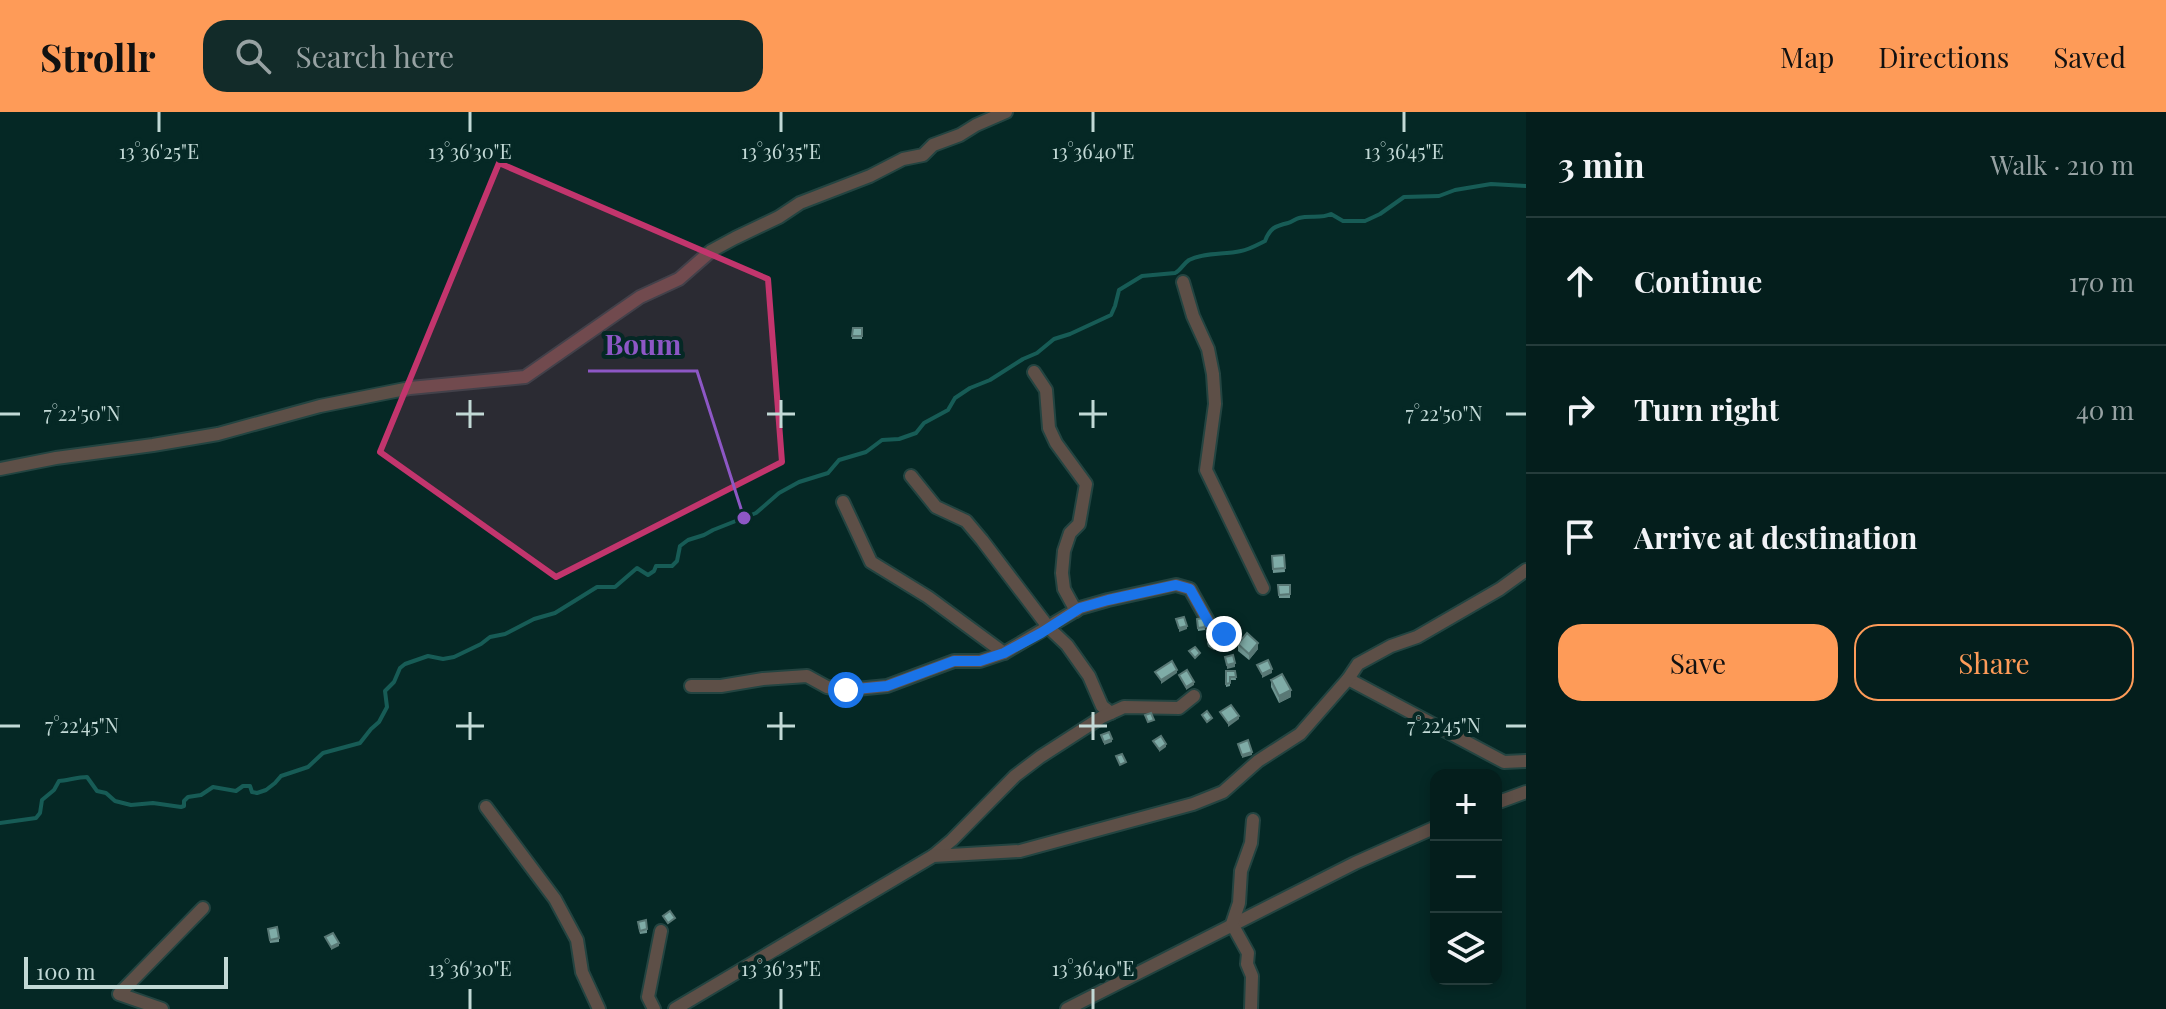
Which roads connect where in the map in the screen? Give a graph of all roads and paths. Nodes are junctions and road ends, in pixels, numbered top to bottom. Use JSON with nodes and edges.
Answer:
{"nodes":[{"id":1,"x":1006,"y":112,"type":"edge"},
{"id":2,"x":1183,"y":282,"type":"dead end"},
{"id":3,"x":1034,"y":372,"type":"dead end"},
{"id":4,"x":0,"y":469,"type":"edge"},
{"id":5,"x":911,"y":476,"type":"dead end"},
{"id":6,"x":843,"y":502,"type":"dead end"},
{"id":7,"x":1526,"y":570,"type":"edge"},
{"id":8,"x":1263,"y":588,"type":"dead end"},
{"id":9,"x":1076,"y":611,"type":"junction"},
{"id":10,"x":1049,"y":628,"type":"junction"},
{"id":11,"x":1224,"y":634,"type":"dead end"},
{"id":12,"x":1004,"y":653,"type":"junction"},
{"id":13,"x":1348,"y":679,"type":"junction"},
{"id":14,"x":691,"y":686,"type":"dead end"},
{"id":15,"x":1194,"y":696,"type":"dead end"},
{"id":16,"x":1111,"y":713,"type":"junction"},
{"id":17,"x":1526,"y":761,"type":"edge"},
{"id":18,"x":1526,"y":792,"type":"edge"},
{"id":19,"x":1502,"y":801,"type":"edge"},
{"id":20,"x":486,"y":807,"type":"dead end"},
{"id":21,"x":1253,"y":820,"type":"dead end"},
{"id":22,"x":1430,"y":830,"type":"edge"},
{"id":23,"x":933,"y":856,"type":"junction"},
{"id":24,"x":203,"y":908,"type":"dead end"},
{"id":25,"x":1232,"y":924,"type":"junction"},
{"id":26,"x":661,"y":931,"type":"dead end"},
{"id":27,"x":162,"y":1009,"type":"edge"},
{"id":28,"x":599,"y":1009,"type":"edge"},
{"id":29,"x":654,"y":1009,"type":"edge"},
{"id":30,"x":675,"y":1009,"type":"edge"},
{"id":31,"x":1067,"y":1009,"type":"edge"},
{"id":32,"x":1251,"y":1009,"type":"edge"}],
"edges":[{"from":1,"to":4,"type":"street"},
{"from":2,"to":8,"type":"street"},
{"from":3,"to":9,"type":"street"},
{"from":5,"to":10,"type":"street"},
{"from":6,"to":12,"type":"street"},
{"from":7,"to":13,"type":"street"},
{"from":9,"to":10,"type":"street"},
{"from":9,"to":11,"type":"street"},
{"from":10,"to":12,"type":"street"},
{"from":10,"to":16,"type":"street"},
{"from":12,"to":14,"type":"street"},
{"from":13,"to":17,"type":"street"},
{"from":13,"to":23,"type":"street"},
{"from":15,"to":16,"type":"street"},
{"from":16,"to":23,"type":"street"},
{"from":18,"to":19,"type":"street"},
{"from":20,"to":28,"type":"street"},
{"from":21,"to":25,"type":"street"},
{"from":22,"to":25,"type":"street"},
{"from":23,"to":30,"type":"street"},
{"from":24,"to":27,"type":"street"},
{"from":25,"to":31,"type":"street"},
{"from":25,"to":32,"type":"street"},
{"from":26,"to":29,"type":"street"}]}
